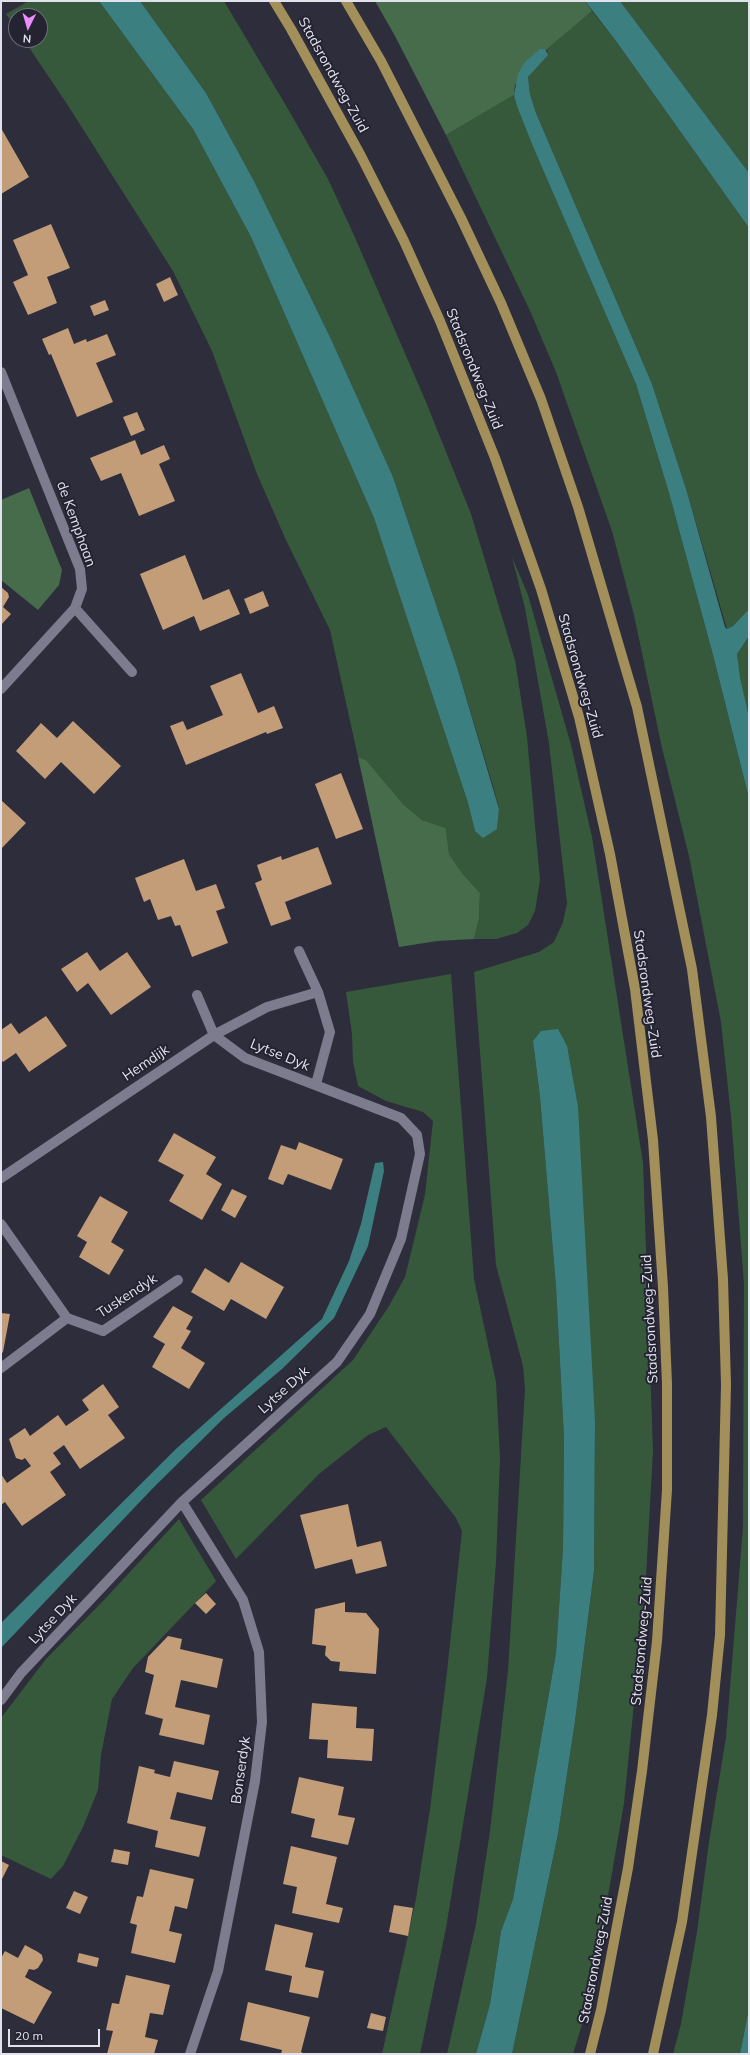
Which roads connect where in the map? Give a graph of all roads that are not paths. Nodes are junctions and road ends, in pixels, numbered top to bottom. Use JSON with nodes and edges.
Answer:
{"nodes":[{"id":1,"x":274,"y":1,"type":"edge"},
{"id":2,"x":346,"y":1,"type":"edge"},
{"id":3,"x":1,"y":372,"type":"edge"},
{"id":4,"x":75,"y":608,"type":"junction"},
{"id":5,"x":132,"y":672,"type":"dead end"},
{"id":6,"x":1,"y":689,"type":"edge"},
{"id":7,"x":299,"y":951,"type":"dead end"},
{"id":8,"x":318,"y":992,"type":"junction"},
{"id":9,"x":197,"y":994,"type":"dead end"},
{"id":10,"x":214,"y":1034,"type":"junction"},
{"id":11,"x":316,"y":1084,"type":"junction"},
{"id":12,"x":1,"y":1178,"type":"edge"},
{"id":13,"x":1,"y":1224,"type":"edge"},
{"id":14,"x":178,"y":1280,"type":"dead end"},
{"id":15,"x":67,"y":1318,"type":"junction"},
{"id":16,"x":1,"y":1368,"type":"edge"},
{"id":17,"x":182,"y":1502,"type":"junction"},
{"id":18,"x":1,"y":1700,"type":"edge"},
{"id":19,"x":190,"y":2054,"type":"edge"},
{"id":20,"x":590,"y":2054,"type":"edge"},
{"id":21,"x":653,"y":2054,"type":"edge"}],
"edges":[{"from":1,"to":20,"type":"main road","name":"Stadsrondweg-Zuid"},
{"from":2,"to":21,"type":"main road"},
{"from":3,"to":4,"type":"street","name":"de Kemphaan"},
{"from":4,"to":5,"type":"street"},
{"from":4,"to":6,"type":"street","name":"de Kemphaan"},
{"from":7,"to":8,"type":"street","name":"Lytse Dyk"},
{"from":8,"to":10,"type":"street","name":"Hemdijk"},
{"from":8,"to":11,"type":"street","name":"Lytse Dyk"},
{"from":9,"to":10,"type":"street"},
{"from":10,"to":11,"type":"street","name":"Lytse Dyk"},
{"from":10,"to":12,"type":"street","name":"Hemdijk"},
{"from":11,"to":17,"type":"street","name":"Lytse Dyk"},
{"from":13,"to":15,"type":"street"},
{"from":14,"to":15,"type":"street","name":"Tuskendyk"},
{"from":15,"to":16,"type":"street"},
{"from":17,"to":18,"type":"street","name":"Lytse Dyk"},
{"from":17,"to":19,"type":"street","name":"Bonserdyk"}]}
